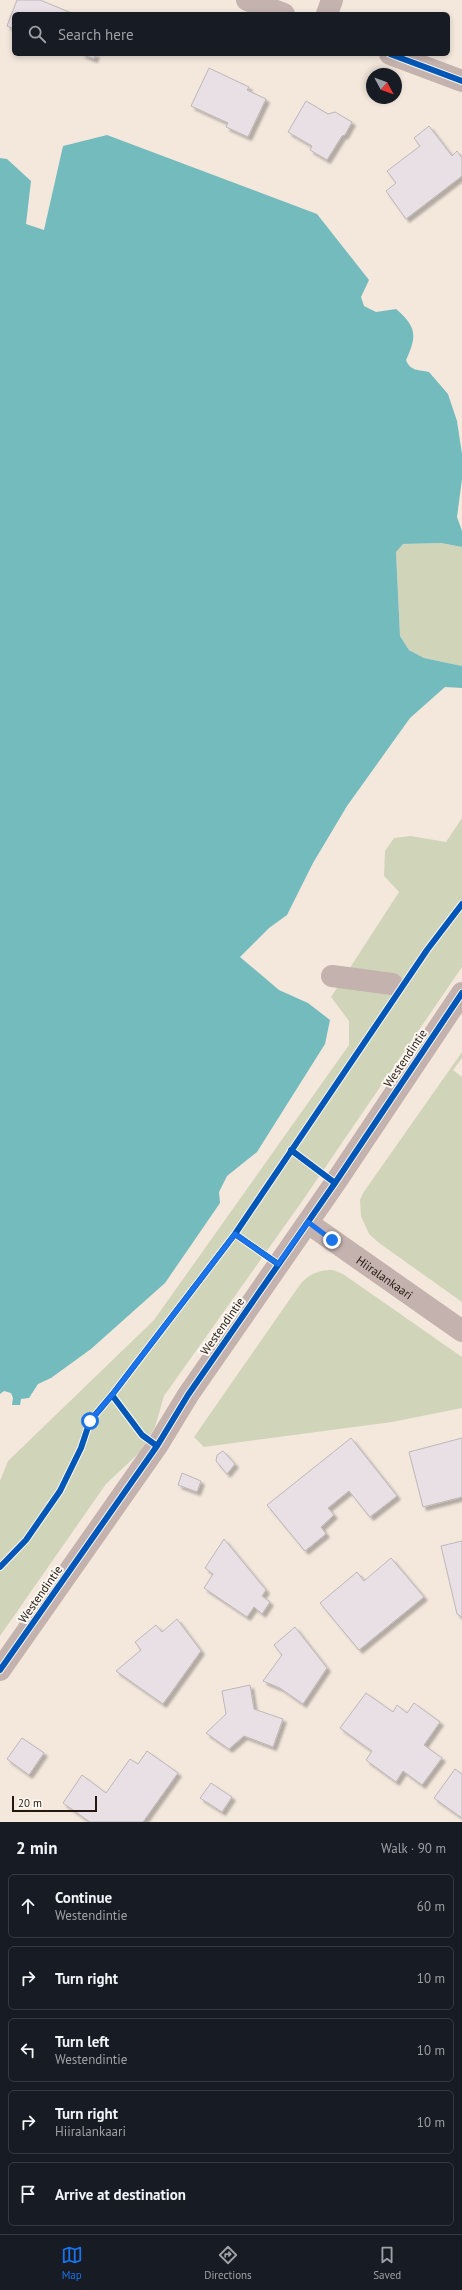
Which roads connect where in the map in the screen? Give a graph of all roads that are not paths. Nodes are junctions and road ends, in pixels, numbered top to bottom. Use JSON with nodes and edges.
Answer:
{"nodes":[{"id":1,"x":247,"y":0,"type":"edge"},
{"id":2,"x":332,"y":0,"type":"edge"},
{"id":3,"x":279,"y":12,"type":"edge"},
{"id":4,"x":327,"y":12,"type":"edge"},
{"id":5,"x":395,"y":56,"type":"edge"},
{"id":6,"x":462,"y":82,"type":"edge"},
{"id":7,"x":332,"y":976,"type":"dead end"},
{"id":8,"x":392,"y":984,"type":"dead end"},
{"id":9,"x":462,"y":993,"type":"edge"},
{"id":10,"x":308,"y":1222,"type":"junction"},
{"id":11,"x":462,"y":1331,"type":"edge"},
{"id":12,"x":0,"y":1670,"type":"edge"}],
"edges":[{"from":1,"to":3,"type":"street"},
{"from":2,"to":4,"type":"street"},
{"from":5,"to":6,"type":"street"},
{"from":7,"to":8,"type":"street"},
{"from":9,"to":10,"type":"street","name":"Westendintie"},
{"from":10,"to":11,"type":"street","name":"Hiiralankaari"},
{"from":10,"to":12,"type":"street","name":"Westendintie"}]}
